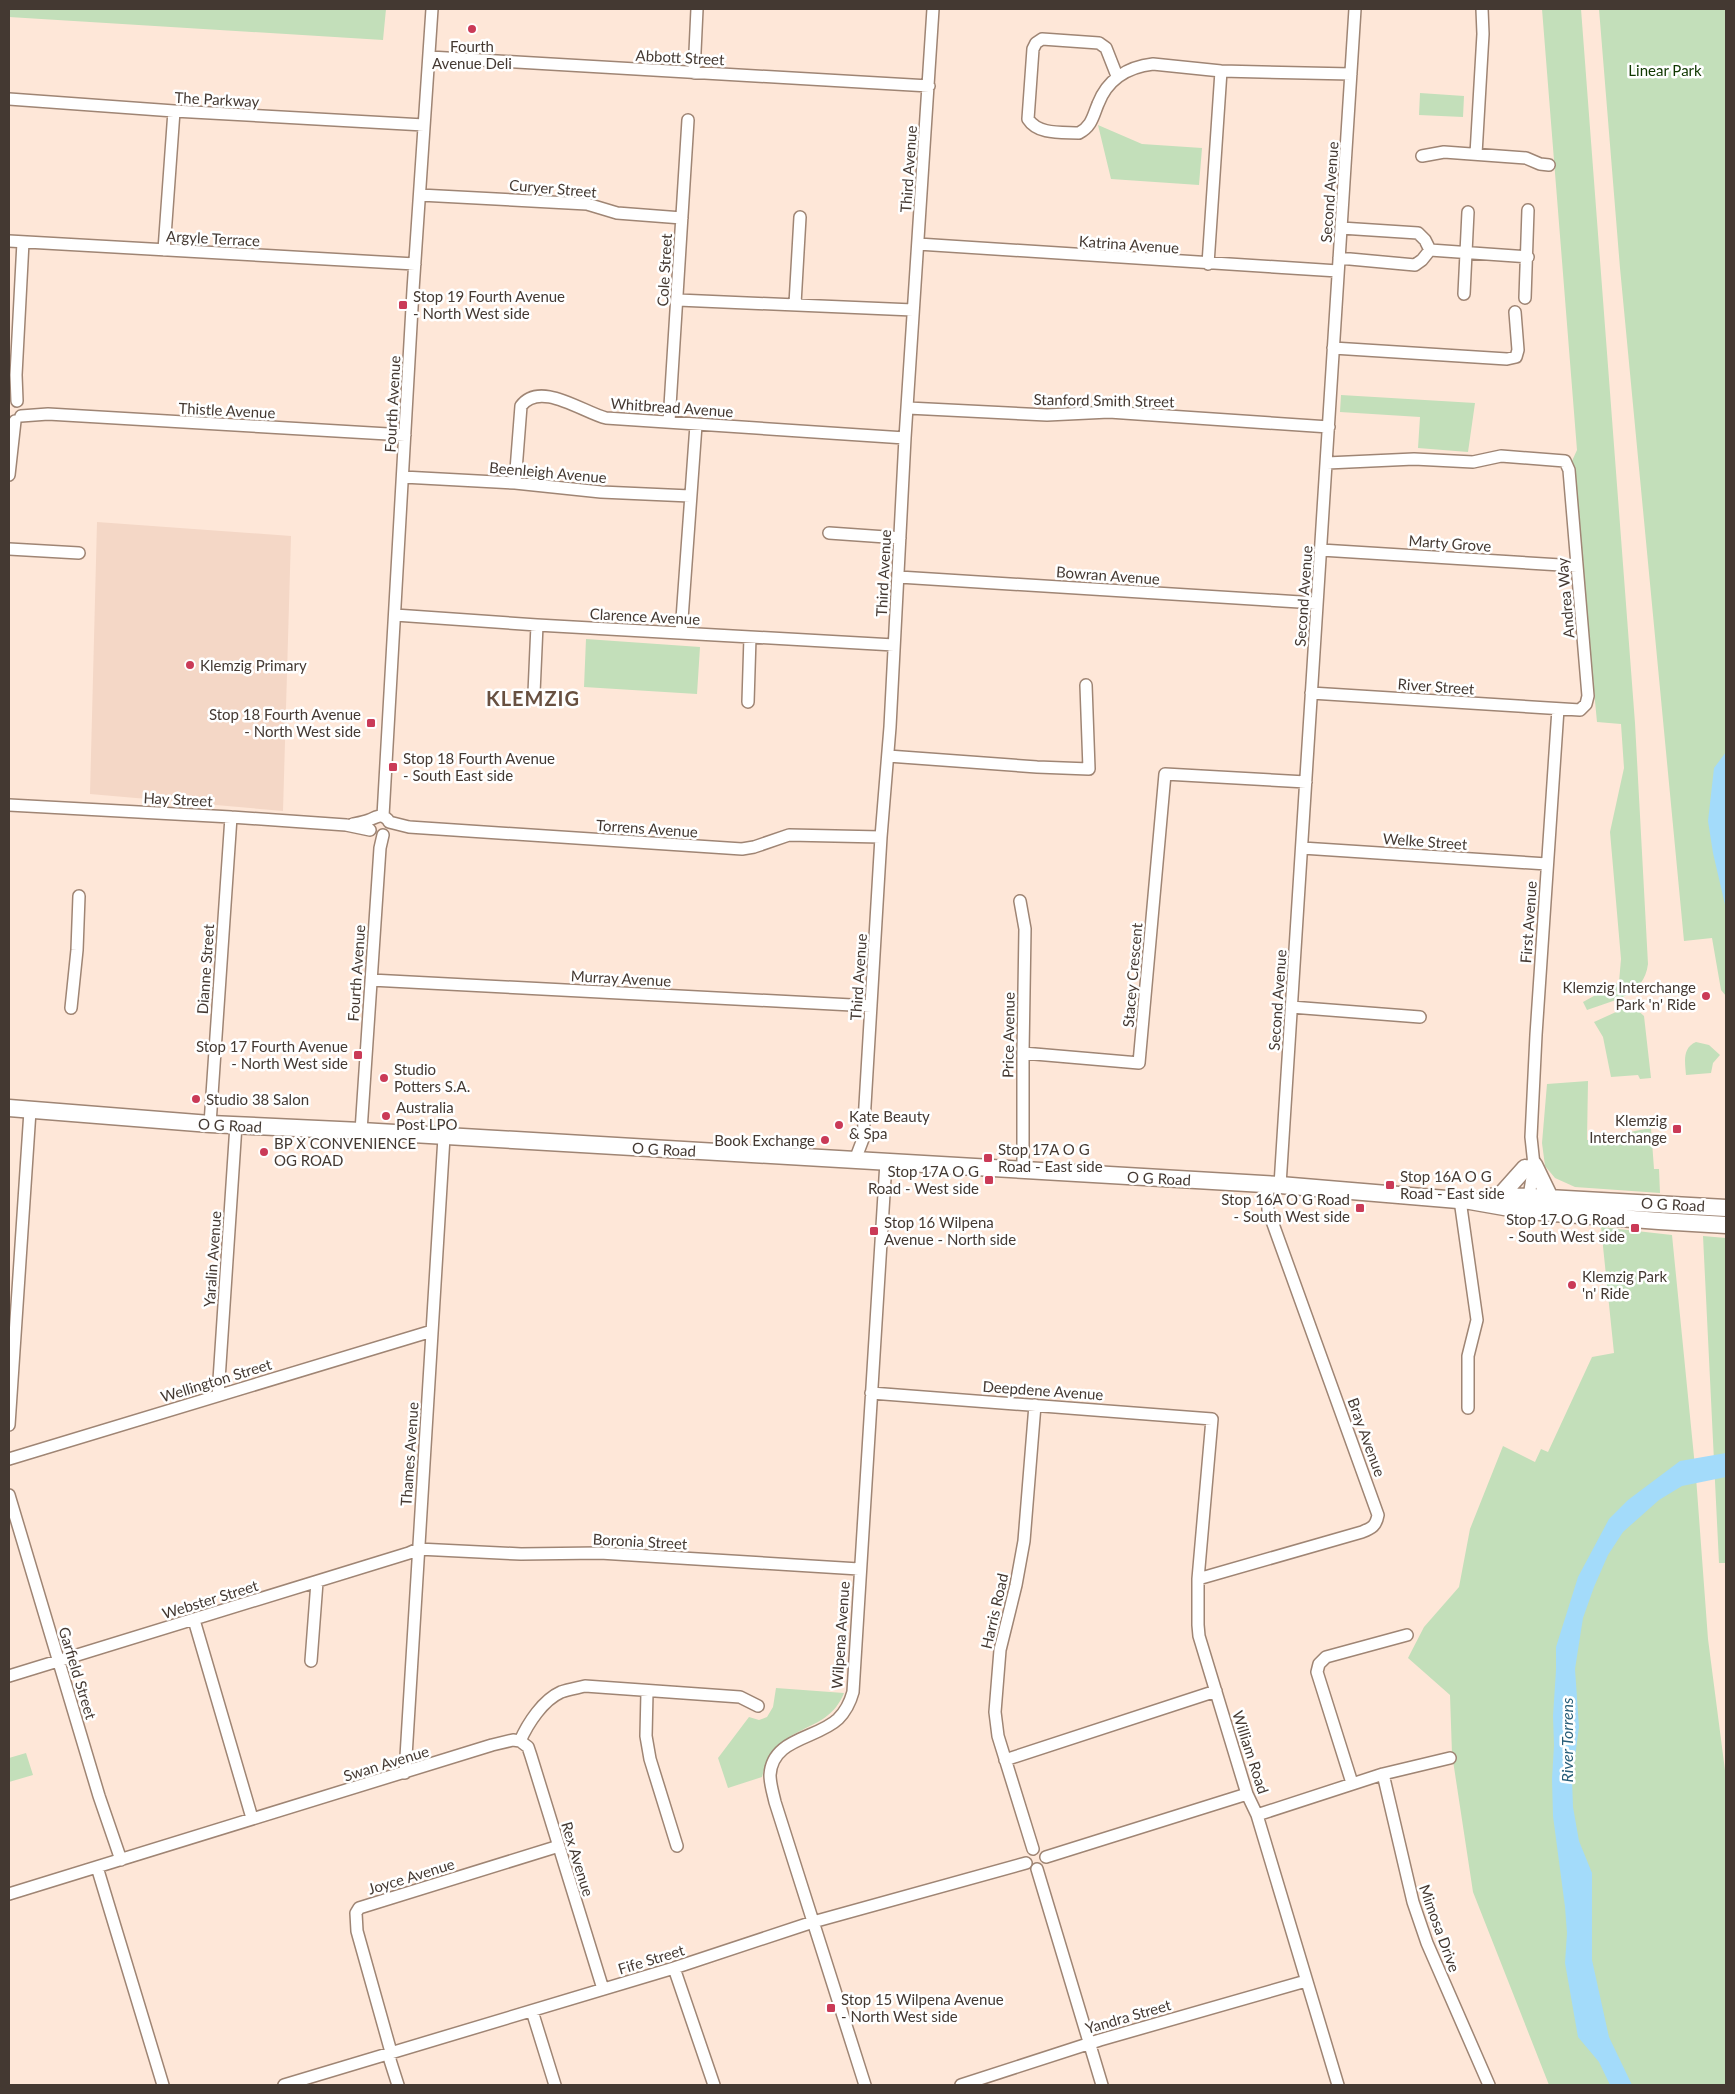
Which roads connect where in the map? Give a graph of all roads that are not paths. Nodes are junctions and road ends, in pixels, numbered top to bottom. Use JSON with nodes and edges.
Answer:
{"nodes":[{"id":1,"x":432,"y":9,"type":"edge"},
{"id":2,"x":697,"y":9,"type":"edge"},
{"id":3,"x":933,"y":9,"type":"edge"},
{"id":4,"x":1355,"y":9,"type":"edge"},
{"id":5,"x":1482,"y":9,"type":"edge"},
{"id":6,"x":430,"y":56,"type":"junction"},
{"id":7,"x":1221,"y":70,"type":"junction"},
{"id":8,"x":694,"y":73,"type":"junction"},
{"id":9,"x":1351,"y":74,"type":"junction"},
{"id":10,"x":1117,"y":76,"type":"junction"},
{"id":11,"x":929,"y":86,"type":"junction"},
{"id":12,"x":9,"y":99,"type":"edge"},
{"id":13,"x":174,"y":112,"type":"junction"},
{"id":14,"x":688,"y":120,"type":"dead end"},
{"id":15,"x":424,"y":125,"type":"junction"},
{"id":16,"x":1476,"y":154,"type":"junction"},
{"id":17,"x":1422,"y":156,"type":"dead end"},
{"id":18,"x":1549,"y":164,"type":"dead end"},
{"id":19,"x":420,"y":195,"type":"junction"},
{"id":20,"x":1528,"y":210,"type":"dead end"},
{"id":21,"x":1468,"y":212,"type":"dead end"},
{"id":22,"x":800,"y":217,"type":"dead end"},
{"id":23,"x":682,"y":218,"type":"junction"},
{"id":24,"x":1341,"y":228,"type":"junction"},
{"id":25,"x":9,"y":241,"type":"edge"},
{"id":26,"x":23,"y":242,"type":"junction"},
{"id":27,"x":918,"y":244,"type":"junction"},
{"id":28,"x":164,"y":250,"type":"junction"},
{"id":29,"x":1430,"y":250,"type":"junction"},
{"id":30,"x":1467,"y":252,"type":"junction"},
{"id":31,"x":1528,"y":257,"type":"junction"},
{"id":32,"x":1340,"y":258,"type":"junction"},
{"id":33,"x":415,"y":264,"type":"junction"},
{"id":34,"x":1208,"y":264,"type":"junction"},
{"id":35,"x":1338,"y":271,"type":"junction"},
{"id":36,"x":1464,"y":294,"type":"dead end"},
{"id":37,"x":1525,"y":298,"type":"dead end"},
{"id":38,"x":678,"y":300,"type":"junction"},
{"id":39,"x":796,"y":304,"type":"junction"},
{"id":40,"x":913,"y":310,"type":"junction"},
{"id":41,"x":1515,"y":312,"type":"dead end"},
{"id":42,"x":1333,"y":348,"type":"junction"},
{"id":43,"x":908,"y":408,"type":"junction"},
{"id":44,"x":14,"y":415,"type":"edge"},
{"id":45,"x":669,"y":422,"type":"junction"},
{"id":46,"x":696,"y":425,"type":"junction"},
{"id":47,"x":1329,"y":427,"type":"junction"},
{"id":48,"x":405,"y":435,"type":"junction"},
{"id":49,"x":905,"y":438,"type":"junction"},
{"id":50,"x":1326,"y":463,"type":"junction"},
{"id":51,"x":9,"y":475,"type":"edge"},
{"id":52,"x":403,"y":477,"type":"junction"},
{"id":53,"x":515,"y":483,"type":"junction"},
{"id":54,"x":690,"y":496,"type":"junction"},
{"id":55,"x":829,"y":533,"type":"dead end"},
{"id":56,"x":900,"y":538,"type":"junction"},
{"id":57,"x":9,"y":549,"type":"edge"},
{"id":58,"x":1322,"y":550,"type":"junction"},
{"id":59,"x":79,"y":553,"type":"dead end"},
{"id":60,"x":1577,"y":566,"type":"junction"},
{"id":61,"x":899,"y":577,"type":"junction"},
{"id":62,"x":1316,"y":603,"type":"junction"},
{"id":63,"x":395,"y":615,"type":"junction"},
{"id":64,"x":538,"y":625,"type":"junction"},
{"id":65,"x":681,"y":633,"type":"junction"},
{"id":66,"x":750,"y":637,"type":"junction"},
{"id":67,"x":894,"y":645,"type":"junction"},
{"id":68,"x":1086,"y":685,"type":"dead end"},
{"id":69,"x":1311,"y":692,"type":"junction"},
{"id":70,"x":534,"y":693,"type":"dead end"},
{"id":71,"x":748,"y":702,"type":"dead end"},
{"id":72,"x":1558,"y":709,"type":"junction"},
{"id":73,"x":888,"y":756,"type":"junction"},
{"id":74,"x":1306,"y":782,"type":"junction"},
{"id":75,"x":9,"y":805,"type":"edge"},
{"id":76,"x":231,"y":817,"type":"junction"},
{"id":77,"x":379,"y":826,"type":"junction"},
{"id":78,"x":881,"y":837,"type":"junction"},
{"id":79,"x":1302,"y":848,"type":"junction"},
{"id":80,"x":1547,"y":864,"type":"junction"},
{"id":81,"x":79,"y":896,"type":"dead end"},
{"id":82,"x":1020,"y":901,"type":"dead end"},
{"id":83,"x":371,"y":980,"type":"junction"},
{"id":84,"x":871,"y":1006,"type":"junction"},
{"id":85,"x":1291,"y":1007,"type":"junction"},
{"id":86,"x":71,"y":1008,"type":"dead end"},
{"id":87,"x":1420,"y":1017,"type":"dead end"},
{"id":88,"x":1022,"y":1052,"type":"junction"},
{"id":89,"x":9,"y":1108,"type":"edge"},
{"id":90,"x":30,"y":1110,"type":"junction"},
{"id":91,"x":210,"y":1124,"type":"junction"},
{"id":92,"x":236,"y":1125,"type":"junction"},
{"id":93,"x":361,"y":1131,"type":"junction"},
{"id":94,"x":444,"y":1137,"type":"junction"},
{"id":95,"x":863,"y":1139,"type":"junction"},
{"id":96,"x":855,"y":1160,"type":"junction"},
{"id":97,"x":880,"y":1161,"type":"junction"},
{"id":98,"x":1529,"y":1166,"type":"junction"},
{"id":99,"x":1023,"y":1170,"type":"junction"},
{"id":100,"x":1273,"y":1185,"type":"junction"},
{"id":101,"x":1500,"y":1196,"type":"junction"},
{"id":102,"x":1550,"y":1198,"type":"junction"},
{"id":103,"x":1465,"y":1200,"type":"junction"},
{"id":104,"x":1527,"y":1201,"type":"junction"},
{"id":105,"x":1726,"y":1208,"type":"edge"},
{"id":106,"x":1726,"y":1225,"type":"edge"},
{"id":107,"x":432,"y":1331,"type":"junction"},
{"id":108,"x":871,"y":1393,"type":"junction"},
{"id":109,"x":218,"y":1395,"type":"junction"},
{"id":110,"x":1034,"y":1405,"type":"junction"},
{"id":111,"x":1468,"y":1408,"type":"dead end"},
{"id":112,"x":1212,"y":1419,"type":"joint"},
{"id":113,"x":9,"y":1425,"type":"edge"},
{"id":114,"x":9,"y":1459,"type":"edge"},
{"id":115,"x":9,"y":1494,"type":"edge"},
{"id":116,"x":418,"y":1548,"type":"junction"},
{"id":117,"x":859,"y":1570,"type":"junction"},
{"id":118,"x":1198,"y":1579,"type":"junction"},
{"id":119,"x":317,"y":1582,"type":"junction"},
{"id":120,"x":194,"y":1620,"type":"junction"},
{"id":121,"x":1407,"y":1635,"type":"dead end"},
{"id":122,"x":59,"y":1661,"type":"junction"},
{"id":123,"x":311,"y":1661,"type":"dead end"},
{"id":124,"x":9,"y":1676,"type":"edge"},
{"id":125,"x":1216,"y":1691,"type":"junction"},
{"id":126,"x":647,"y":1692,"type":"junction"},
{"id":127,"x":758,"y":1706,"type":"dead end"},
{"id":128,"x":520,"y":1741,"type":"junction"},
{"id":129,"x":1450,"y":1758,"type":"dead end"},
{"id":130,"x":1005,"y":1760,"type":"junction"},
{"id":131,"x":405,"y":1773,"type":"junction"},
{"id":132,"x":1384,"y":1774,"type":"junction"},
{"id":133,"x":1352,"y":1783,"type":"junction"},
{"id":134,"x":1246,"y":1794,"type":"junction"},
{"id":135,"x":1256,"y":1814,"type":"junction"},
{"id":136,"x":252,"y":1818,"type":"junction"},
{"id":137,"x":558,"y":1846,"type":"junction"},
{"id":138,"x":677,"y":1846,"type":"dead end"},
{"id":139,"x":1033,"y":1849,"type":"junction"},
{"id":140,"x":1046,"y":1857,"type":"junction"},
{"id":141,"x":121,"y":1860,"type":"junction"},
{"id":142,"x":1026,"y":1863,"type":"junction"},
{"id":143,"x":97,"y":1868,"type":"junction"},
{"id":144,"x":1037,"y":1869,"type":"junction"},
{"id":145,"x":9,"y":1894,"type":"edge"},
{"id":146,"x":813,"y":1922,"type":"junction"},
{"id":147,"x":674,"y":1968,"type":"junction"},
{"id":148,"x":1306,"y":1981,"type":"junction"},
{"id":149,"x":603,"y":1989,"type":"junction"},
{"id":150,"x":532,"y":2011,"type":"junction"},
{"id":151,"x":1089,"y":2043,"type":"junction"},
{"id":152,"x":391,"y":2052,"type":"junction"},
{"id":153,"x":164,"y":2085,"type":"edge"},
{"id":154,"x":284,"y":2085,"type":"edge"},
{"id":155,"x":398,"y":2085,"type":"edge"},
{"id":156,"x":554,"y":2085,"type":"edge"},
{"id":157,"x":714,"y":2085,"type":"edge"},
{"id":158,"x":865,"y":2085,"type":"edge"},
{"id":159,"x":961,"y":2085,"type":"edge"},
{"id":160,"x":1102,"y":2085,"type":"edge"},
{"id":161,"x":1338,"y":2085,"type":"edge"},
{"id":162,"x":1489,"y":2085,"type":"edge"}],
"edges":[{"from":1,"to":6,"type":"street","name":"Fourth Avenue"},
{"from":2,"to":8,"type":"street"},
{"from":3,"to":11,"type":"street","name":"Third Avenue"},
{"from":4,"to":9,"type":"street","name":"Second Avenue"},
{"from":5,"to":16,"type":"street"},
{"from":6,"to":8,"type":"street","name":"Abbott Street"},
{"from":6,"to":15,"type":"street","name":"Fourth Avenue"},
{"from":7,"to":9,"type":"street"},
{"from":7,"to":10,"type":"street"},
{"from":7,"to":34,"type":"street"},
{"from":8,"to":11,"type":"street","name":"Abbott Street"},
{"from":9,"to":24,"type":"street","name":"Second Avenue"},
{"from":10,"to":10,"type":"street"},
{"from":11,"to":27,"type":"street","name":"Third Avenue"},
{"from":12,"to":13,"type":"street","name":"The Parkway"},
{"from":13,"to":15,"type":"street","name":"The Parkway"},
{"from":13,"to":28,"type":"street"},
{"from":14,"to":23,"type":"street","name":"Cole Street"},
{"from":15,"to":19,"type":"street","name":"Fourth Avenue"},
{"from":16,"to":17,"type":"street"},
{"from":16,"to":18,"type":"street"},
{"from":19,"to":23,"type":"street","name":"Curyer Street"},
{"from":19,"to":33,"type":"street","name":"Fourth Avenue"},
{"from":20,"to":31,"type":"street"},
{"from":21,"to":30,"type":"street"},
{"from":22,"to":39,"type":"street"},
{"from":23,"to":38,"type":"street","name":"Cole Street"},
{"from":24,"to":29,"type":"street"},
{"from":24,"to":32,"type":"street","name":"Second Avenue"},
{"from":25,"to":26,"type":"street","name":"Argyle Terrace"},
{"from":26,"to":28,"type":"street","name":"Argyle Terrace"},
{"from":26,"to":44,"type":"street"},
{"from":27,"to":34,"type":"street","name":"Katrina Avenue"},
{"from":27,"to":40,"type":"street","name":"Third Avenue"},
{"from":28,"to":33,"type":"street","name":"Argyle Terrace"},
{"from":29,"to":30,"type":"street"},
{"from":29,"to":32,"type":"street"},
{"from":30,"to":31,"type":"street"},
{"from":30,"to":36,"type":"street"},
{"from":31,"to":37,"type":"street"},
{"from":32,"to":35,"type":"street","name":"Second Avenue"},
{"from":33,"to":48,"type":"street","name":"Fourth Avenue"},
{"from":34,"to":35,"type":"street","name":"Katrina Avenue"},
{"from":35,"to":42,"type":"street","name":"Second Avenue"},
{"from":38,"to":39,"type":"street"},
{"from":38,"to":45,"type":"street","name":"Cole Street"},
{"from":39,"to":40,"type":"street"},
{"from":40,"to":43,"type":"street","name":"Third Avenue"},
{"from":41,"to":42,"type":"street"},
{"from":42,"to":47,"type":"street","name":"Second Avenue"},
{"from":43,"to":47,"type":"street","name":"Stanford Smith Street"},
{"from":43,"to":49,"type":"street","name":"Third Avenue"},
{"from":44,"to":48,"type":"street","name":"Thistle Avenue"},
{"from":44,"to":51,"type":"street"},
{"from":45,"to":46,"type":"street","name":"Whitbread Avenue"},
{"from":45,"to":53,"type":"street","name":"Whitbread Avenue"},
{"from":46,"to":49,"type":"street","name":"Whitbread Avenue"},
{"from":46,"to":54,"type":"street"},
{"from":47,"to":50,"type":"street","name":"Second Avenue"},
{"from":48,"to":52,"type":"street","name":"Fourth Avenue"},
{"from":49,"to":56,"type":"street","name":"Third Avenue"},
{"from":50,"to":58,"type":"street","name":"Second Avenue"},
{"from":50,"to":60,"type":"street","name":"Andrea Way"},
{"from":52,"to":53,"type":"street","name":"Beenleigh Avenue"},
{"from":52,"to":63,"type":"street","name":"Fourth Avenue"},
{"from":53,"to":54,"type":"street","name":"Beenleigh Avenue"},
{"from":54,"to":65,"type":"street"},
{"from":55,"to":56,"type":"street"},
{"from":56,"to":61,"type":"street","name":"Third Avenue"},
{"from":57,"to":59,"type":"street"},
{"from":58,"to":60,"type":"street","name":"Marty Grove"},
{"from":58,"to":62,"type":"street","name":"Second Avenue"},
{"from":60,"to":72,"type":"street","name":"Andrea Way"},
{"from":61,"to":62,"type":"street","name":"Bowran Avenue"},
{"from":61,"to":67,"type":"street","name":"Third Avenue"},
{"from":62,"to":69,"type":"street","name":"Second Avenue"},
{"from":63,"to":64,"type":"street","name":"Clarence Avenue"},
{"from":63,"to":77,"type":"street","name":"Fourth Avenue"},
{"from":64,"to":65,"type":"street","name":"Clarence Avenue"},
{"from":64,"to":70,"type":"street"},
{"from":65,"to":66,"type":"street","name":"Clarence Avenue"},
{"from":66,"to":67,"type":"street","name":"Clarence Avenue"},
{"from":66,"to":71,"type":"street"},
{"from":67,"to":73,"type":"street","name":"Third Avenue"},
{"from":68,"to":73,"type":"street"},
{"from":69,"to":72,"type":"street","name":"River Street"},
{"from":69,"to":74,"type":"street","name":"Second Avenue"},
{"from":72,"to":80,"type":"street","name":"First Avenue"},
{"from":73,"to":78,"type":"street","name":"Third Avenue"},
{"from":74,"to":79,"type":"street","name":"Second Avenue"},
{"from":74,"to":88,"type":"street","name":"Stacey Crescent"},
{"from":75,"to":76,"type":"street","name":"Hay Street"},
{"from":76,"to":77,"type":"street","name":"Hay Street"},
{"from":76,"to":91,"type":"street","name":"Dianne Street"},
{"from":77,"to":78,"type":"street","name":"Torrens Avenue"},
{"from":77,"to":83,"type":"street","name":"Fourth Avenue"},
{"from":78,"to":84,"type":"street","name":"Third Avenue"},
{"from":79,"to":80,"type":"street","name":"Welke Street"},
{"from":79,"to":85,"type":"street","name":"Second Avenue"},
{"from":80,"to":98,"type":"street","name":"First Avenue"},
{"from":81,"to":86,"type":"street"},
{"from":82,"to":88,"type":"street","name":"Price Avenue"},
{"from":83,"to":84,"type":"street","name":"Murray Avenue"},
{"from":83,"to":93,"type":"street","name":"Fourth Avenue"},
{"from":84,"to":95,"type":"street","name":"Third Avenue"},
{"from":85,"to":87,"type":"street"},
{"from":85,"to":100,"type":"street","name":"Second Avenue"},
{"from":88,"to":99,"type":"street","name":"Price Avenue"},
{"from":89,"to":90,"type":"main road","name":"O G Road"},
{"from":90,"to":91,"type":"main road","name":"O G Road"},
{"from":90,"to":113,"type":"street"},
{"from":91,"to":92,"type":"main road","name":"O G Road"},
{"from":92,"to":93,"type":"main road","name":"O G Road"},
{"from":92,"to":109,"type":"street","name":"Yaralin Avenue"},
{"from":93,"to":94,"type":"main road","name":"O G Road"},
{"from":94,"to":96,"type":"main road","name":"O G Road"},
{"from":94,"to":107,"type":"street","name":"Thames Avenue"},
{"from":95,"to":96,"type":"street","name":"Third Avenue"},
{"from":95,"to":97,"type":"street","name":"Third Avenue"},
{"from":96,"to":97,"type":"main road","name":"O G Road"},
{"from":97,"to":99,"type":"main road","name":"O G Road"},
{"from":97,"to":108,"type":"street","name":"Wilpena Avenue"},
{"from":98,"to":101,"type":"main road"},
{"from":98,"to":102,"type":"main road"},
{"from":98,"to":104,"type":"street","name":"First Avenue"},
{"from":99,"to":100,"type":"main road","name":"O G Road"},
{"from":100,"to":103,"type":"main road","name":"O G Road"},
{"from":100,"to":118,"type":"street","name":"Bray Avenue"},
{"from":101,"to":103,"type":"main road","name":"O G Road"},
{"from":101,"to":104,"type":"main road","name":"O G Road"},
{"from":102,"to":104,"type":"main road","name":"O G Road"},
{"from":102,"to":105,"type":"main road","name":"O G Road"},
{"from":103,"to":104,"type":"main road","name":"O G Road"},
{"from":103,"to":111,"type":"street"},
{"from":104,"to":106,"type":"main road","name":"O G Road"},
{"from":107,"to":109,"type":"street","name":"Wellington Street"},
{"from":107,"to":116,"type":"street","name":"Thames Avenue"},
{"from":108,"to":110,"type":"street","name":"Deepdene Avenue"},
{"from":108,"to":117,"type":"street","name":"Wilpena Avenue"},
{"from":109,"to":114,"type":"street","name":"Wellington Street"},
{"from":110,"to":112,"type":"street","name":"Deepdene Avenue"},
{"from":110,"to":130,"type":"street","name":"Harris Road"},
{"from":112,"to":118,"type":"street","name":"William Road"},
{"from":115,"to":122,"type":"street","name":"Garfield Street"},
{"from":116,"to":117,"type":"street","name":"Boronia Street"},
{"from":116,"to":119,"type":"street","name":"Webster Street"},
{"from":116,"to":131,"type":"street","name":"Thames Avenue"},
{"from":117,"to":146,"type":"street","name":"Wilpena Avenue"},
{"from":118,"to":125,"type":"street","name":"William Road"},
{"from":119,"to":120,"type":"street","name":"Webster Street"},
{"from":119,"to":123,"type":"street"},
{"from":120,"to":122,"type":"street","name":"Webster Street"},
{"from":120,"to":136,"type":"street"},
{"from":121,"to":133,"type":"street"},
{"from":122,"to":124,"type":"street","name":"Webster Street"},
{"from":122,"to":141,"type":"street","name":"Garfield Street"},
{"from":125,"to":130,"type":"street"},
{"from":125,"to":134,"type":"street","name":"William Road"},
{"from":126,"to":127,"type":"street"},
{"from":126,"to":128,"type":"street"},
{"from":126,"to":138,"type":"street"},
{"from":128,"to":131,"type":"street","name":"Swan Avenue"},
{"from":128,"to":137,"type":"street","name":"Rex Avenue"},
{"from":129,"to":132,"type":"street"},
{"from":130,"to":139,"type":"street","name":"Harris Road"},
{"from":131,"to":136,"type":"street","name":"Swan Avenue"},
{"from":132,"to":133,"type":"street"},
{"from":132,"to":162,"type":"street","name":"Mimosa Drive"},
{"from":133,"to":135,"type":"street"},
{"from":134,"to":135,"type":"street","name":"William Road"},
{"from":134,"to":140,"type":"street"},
{"from":135,"to":148,"type":"street","name":"William Road"},
{"from":136,"to":141,"type":"street","name":"Swan Avenue"},
{"from":137,"to":149,"type":"street","name":"Rex Avenue"},
{"from":137,"to":152,"type":"street","name":"Joyce Avenue"},
{"from":139,"to":140,"type":"street"},
{"from":139,"to":142,"type":"street"},
{"from":140,"to":144,"type":"street"},
{"from":141,"to":143,"type":"street","name":"Swan Avenue"},
{"from":142,"to":144,"type":"street"},
{"from":142,"to":146,"type":"street","name":"Fife Street"},
{"from":143,"to":145,"type":"street","name":"Swan Avenue"},
{"from":143,"to":153,"type":"street"},
{"from":144,"to":151,"type":"street"},
{"from":146,"to":147,"type":"street","name":"Fife Street"},
{"from":146,"to":158,"type":"street","name":"Wilpena Avenue"},
{"from":147,"to":149,"type":"street","name":"Fife Street"},
{"from":147,"to":157,"type":"street"},
{"from":148,"to":151,"type":"street","name":"Yandra Street"},
{"from":148,"to":161,"type":"street","name":"William Road"},
{"from":149,"to":150,"type":"street","name":"Fife Street"},
{"from":150,"to":152,"type":"street","name":"Fife Street"},
{"from":150,"to":156,"type":"street"},
{"from":151,"to":159,"type":"street","name":"Yandra Street"},
{"from":151,"to":160,"type":"street"},
{"from":152,"to":154,"type":"street","name":"Fife Street"},
{"from":152,"to":155,"type":"street"}]}
